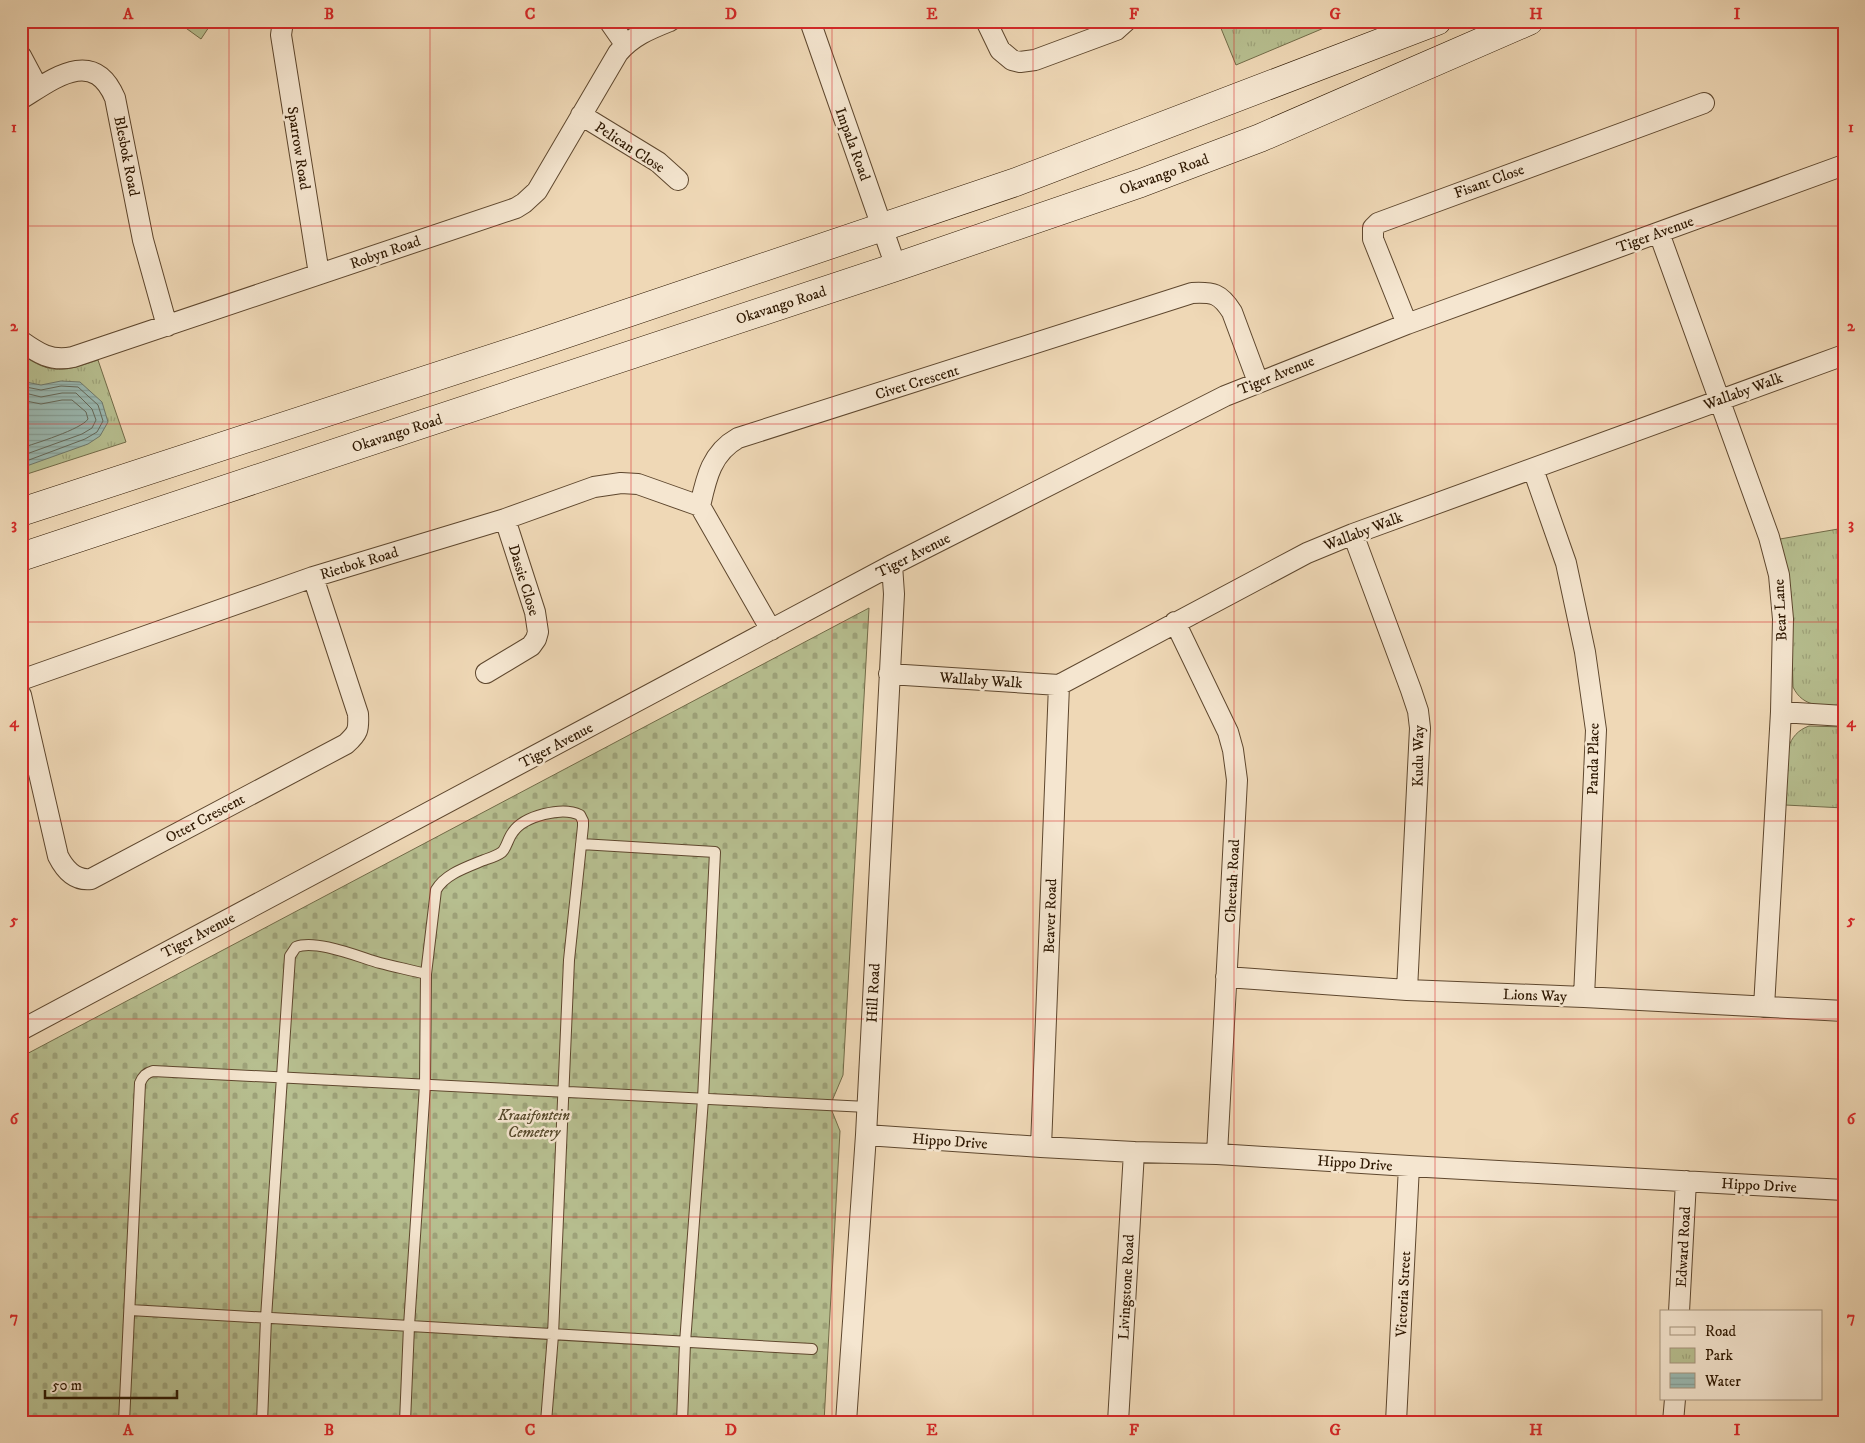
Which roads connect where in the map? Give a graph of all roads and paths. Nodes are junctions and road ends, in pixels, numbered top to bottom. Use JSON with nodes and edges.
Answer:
{"nodes":[{"id":1,"x":283,"y":21,"type":"edge"},
{"id":2,"x":609,"y":21,"type":"edge"},
{"id":3,"x":670,"y":21,"type":"edge"},
{"id":4,"x":810,"y":21,"type":"edge"},
{"id":5,"x":986,"y":21,"type":"edge"},
{"id":6,"x":1126,"y":21,"type":"edge"},
{"id":7,"x":1437,"y":21,"type":"edge"},
{"id":8,"x":1529,"y":21,"type":"edge"},
{"id":9,"x":625,"y":44,"type":"junction"},
{"id":10,"x":21,"y":56,"type":"edge"},
{"id":11,"x":38,"y":88,"type":"junction"},
{"id":12,"x":21,"y":99,"type":"edge"},
{"id":13,"x":1704,"y":102,"type":"dead end"},
{"id":14,"x":581,"y":115,"type":"junction"},
{"id":15,"x":1844,"y":165,"type":"edge"},
{"id":16,"x":678,"y":180,"type":"dead end"},
{"id":17,"x":882,"y":226,"type":"junction"},
{"id":18,"x":1659,"y":233,"type":"junction"},
{"id":19,"x":896,"y":267,"type":"junction"},
{"id":20,"x":319,"y":274,"type":"junction"},
{"id":21,"x":1407,"y":324,"type":"junction"},
{"id":22,"x":167,"y":326,"type":"junction"},
{"id":23,"x":21,"y":341,"type":"edge"},
{"id":24,"x":1844,"y":355,"type":"edge"},
{"id":25,"x":1258,"y":382,"type":"junction"},
{"id":26,"x":1720,"y":399,"type":"junction"},
{"id":27,"x":1533,"y":469,"type":"junction"},
{"id":28,"x":700,"y":506,"type":"junction"},
{"id":29,"x":21,"y":512,"type":"edge"},
{"id":30,"x":505,"y":520,"type":"junction"},
{"id":31,"x":1353,"y":534,"type":"junction"},
{"id":32,"x":21,"y":557,"type":"edge"},
{"id":33,"x":892,"y":565,"type":"junction"},
{"id":34,"x":313,"y":577,"type":"junction"},
{"id":35,"x":1175,"y":622,"type":"junction"},
{"id":36,"x":771,"y":630,"type":"junction"},
{"id":37,"x":486,"y":673,"type":"dead end"},
{"id":38,"x":889,"y":674,"type":"junction"},
{"id":39,"x":21,"y":680,"type":"edge"},
{"id":40,"x":1059,"y":685,"type":"junction"},
{"id":41,"x":21,"y":695,"type":"edge"},
{"id":42,"x":1781,"y":712,"type":"junction"},
{"id":43,"x":1844,"y":716,"type":"edge"},
{"id":44,"x":581,"y":844,"type":"junction"},
{"id":45,"x":426,"y":974,"type":"junction"},
{"id":46,"x":1226,"y":977,"type":"junction"},
{"id":47,"x":1407,"y":990,"type":"junction"},
{"id":48,"x":1584,"y":997,"type":"junction"},
{"id":49,"x":1764,"y":1007,"type":"junction"},
{"id":50,"x":1844,"y":1011,"type":"edge"},
{"id":51,"x":21,"y":1030,"type":"edge"},
{"id":52,"x":283,"y":1078,"type":"junction"},
{"id":53,"x":425,"y":1085,"type":"junction"},
{"id":54,"x":564,"y":1092,"type":"junction"},
{"id":55,"x":703,"y":1099,"type":"junction"},
{"id":56,"x":867,"y":1107,"type":"junction"},
{"id":57,"x":866,"y":1135,"type":"junction"},
{"id":58,"x":1041,"y":1148,"type":"junction"},
{"id":59,"x":1134,"y":1152,"type":"junction"},
{"id":60,"x":1216,"y":1154,"type":"junction"},
{"id":61,"x":1409,"y":1166,"type":"junction"},
{"id":62,"x":1686,"y":1181,"type":"junction"},
{"id":63,"x":1844,"y":1190,"type":"edge"},
{"id":64,"x":130,"y":1310,"type":"junction"},
{"id":65,"x":1679,"y":1310,"type":"edge"},
{"id":66,"x":266,"y":1318,"type":"junction"},
{"id":67,"x":409,"y":1326,"type":"junction"},
{"id":68,"x":553,"y":1335,"type":"junction"},
{"id":69,"x":685,"y":1343,"type":"junction"},
{"id":70,"x":812,"y":1349,"type":"dead end"},
{"id":71,"x":1675,"y":1400,"type":"edge"},
{"id":72,"x":124,"y":1422,"type":"edge"},
{"id":73,"x":262,"y":1422,"type":"edge"},
{"id":74,"x":405,"y":1422,"type":"edge"},
{"id":75,"x":546,"y":1422,"type":"edge"},
{"id":76,"x":682,"y":1422,"type":"edge"},
{"id":77,"x":846,"y":1422,"type":"edge"},
{"id":78,"x":1118,"y":1422,"type":"edge"},
{"id":79,"x":1396,"y":1422,"type":"edge"},
{"id":80,"x":1673,"y":1422,"type":"edge"}],
"edges":[{"from":1,"to":20,"type":"street","name":"Sparrow Road"},
{"from":2,"to":9,"type":"street"},
{"from":3,"to":9,"type":"street","name":"Robyn Road"},
{"from":4,"to":17,"type":"street","name":"Impala Road"},
{"from":5,"to":6,"type":"street"},
{"from":7,"to":17,"type":"main road"},
{"from":8,"to":19,"type":"main road","name":"Okavango Road"},
{"from":9,"to":14,"type":"street","name":"Robyn Road"},
{"from":10,"to":11,"type":"street"},
{"from":11,"to":12,"type":"street","name":"Blesbok Road"},
{"from":11,"to":22,"type":"street","name":"Blesbok Road"},
{"from":13,"to":21,"type":"street","name":"Fisant Close"},
{"from":14,"to":16,"type":"street","name":"Pelican Close"},
{"from":14,"to":20,"type":"street","name":"Robyn Road"},
{"from":15,"to":18,"type":"street","name":"Tiger Avenue"},
{"from":17,"to":19,"type":"street","name":"Impala Road"},
{"from":17,"to":29,"type":"main road"},
{"from":18,"to":21,"type":"street","name":"Tiger Avenue"},
{"from":18,"to":26,"type":"street","name":"Bear Lane"},
{"from":19,"to":32,"type":"main road","name":"Okavango Road"},
{"from":20,"to":22,"type":"street","name":"Robyn Road"},
{"from":21,"to":25,"type":"street","name":"Tiger Avenue"},
{"from":22,"to":23,"type":"street","name":"Robyn Road"},
{"from":24,"to":26,"type":"street","name":"Wallaby Walk"},
{"from":25,"to":28,"type":"street","name":"Civet Crescent"},
{"from":25,"to":33,"type":"street","name":"Tiger Avenue"},
{"from":26,"to":27,"type":"street","name":"Wallaby Walk"},
{"from":26,"to":42,"type":"street","name":"Bear Lane"},
{"from":27,"to":31,"type":"street","name":"Wallaby Walk"},
{"from":27,"to":48,"type":"street","name":"Panda Place"},
{"from":28,"to":30,"type":"street","name":"Rietbok Road"},
{"from":28,"to":36,"type":"street"},
{"from":30,"to":34,"type":"street","name":"Rietbok Road"},
{"from":30,"to":37,"type":"street","name":"Dassie Close"},
{"from":31,"to":35,"type":"street","name":"Wallaby Walk"},
{"from":31,"to":47,"type":"street","name":"Kudu Way"},
{"from":33,"to":36,"type":"street","name":"Tiger Avenue"},
{"from":33,"to":38,"type":"street","name":"Hill Road"},
{"from":34,"to":39,"type":"street","name":"Rietbok Road"},
{"from":34,"to":41,"type":"street","name":"Otter Crescent"},
{"from":35,"to":40,"type":"street","name":"Wallaby Walk"},
{"from":35,"to":46,"type":"street","name":"Cheetah Road"},
{"from":36,"to":51,"type":"street","name":"Tiger Avenue"},
{"from":38,"to":40,"type":"street","name":"Wallaby Walk"},
{"from":38,"to":56,"type":"street","name":"Hill Road"},
{"from":40,"to":58,"type":"street","name":"Beaver Road"},
{"from":42,"to":43,"type":"street"},
{"from":42,"to":49,"type":"street","name":"Bear Lane"},
{"from":44,"to":45,"type":"lane"},
{"from":44,"to":54,"type":"lane"},
{"from":44,"to":55,"type":"lane"},
{"from":45,"to":52,"type":"lane"},
{"from":45,"to":53,"type":"lane"},
{"from":46,"to":47,"type":"street","name":"Lions Way"},
{"from":46,"to":60,"type":"street","name":"Cheetah Road"},
{"from":47,"to":48,"type":"street","name":"Lions Way"},
{"from":48,"to":49,"type":"street","name":"Lions Way"},
{"from":49,"to":50,"type":"street","name":"Lions Way"},
{"from":52,"to":53,"type":"lane"},
{"from":52,"to":64,"type":"lane"},
{"from":52,"to":66,"type":"lane"},
{"from":53,"to":54,"type":"lane"},
{"from":53,"to":67,"type":"lane"},
{"from":54,"to":55,"type":"lane"},
{"from":54,"to":68,"type":"lane"},
{"from":55,"to":56,"type":"lane"},
{"from":55,"to":69,"type":"lane"},
{"from":56,"to":57,"type":"street","name":"Hill Road"},
{"from":57,"to":58,"type":"street","name":"Hippo Drive"},
{"from":57,"to":77,"type":"street","name":"Hill Road"},
{"from":58,"to":59,"type":"street","name":"Hippo Drive"},
{"from":59,"to":60,"type":"street","name":"Hippo Drive"},
{"from":59,"to":78,"type":"street","name":"Livingstone Road"},
{"from":60,"to":61,"type":"street","name":"Hippo Drive"},
{"from":61,"to":62,"type":"street","name":"Hippo Drive"},
{"from":61,"to":79,"type":"street","name":"Victoria Street"},
{"from":62,"to":63,"type":"street","name":"Hippo Drive"},
{"from":62,"to":65,"type":"street","name":"Edward Road"},
{"from":64,"to":66,"type":"lane"},
{"from":64,"to":72,"type":"lane"},
{"from":66,"to":67,"type":"lane"},
{"from":66,"to":73,"type":"lane"},
{"from":67,"to":68,"type":"lane"},
{"from":67,"to":74,"type":"lane"},
{"from":68,"to":69,"type":"lane"},
{"from":68,"to":75,"type":"lane"},
{"from":69,"to":70,"type":"lane"},
{"from":69,"to":76,"type":"lane"},
{"from":71,"to":80,"type":"street"}]}
